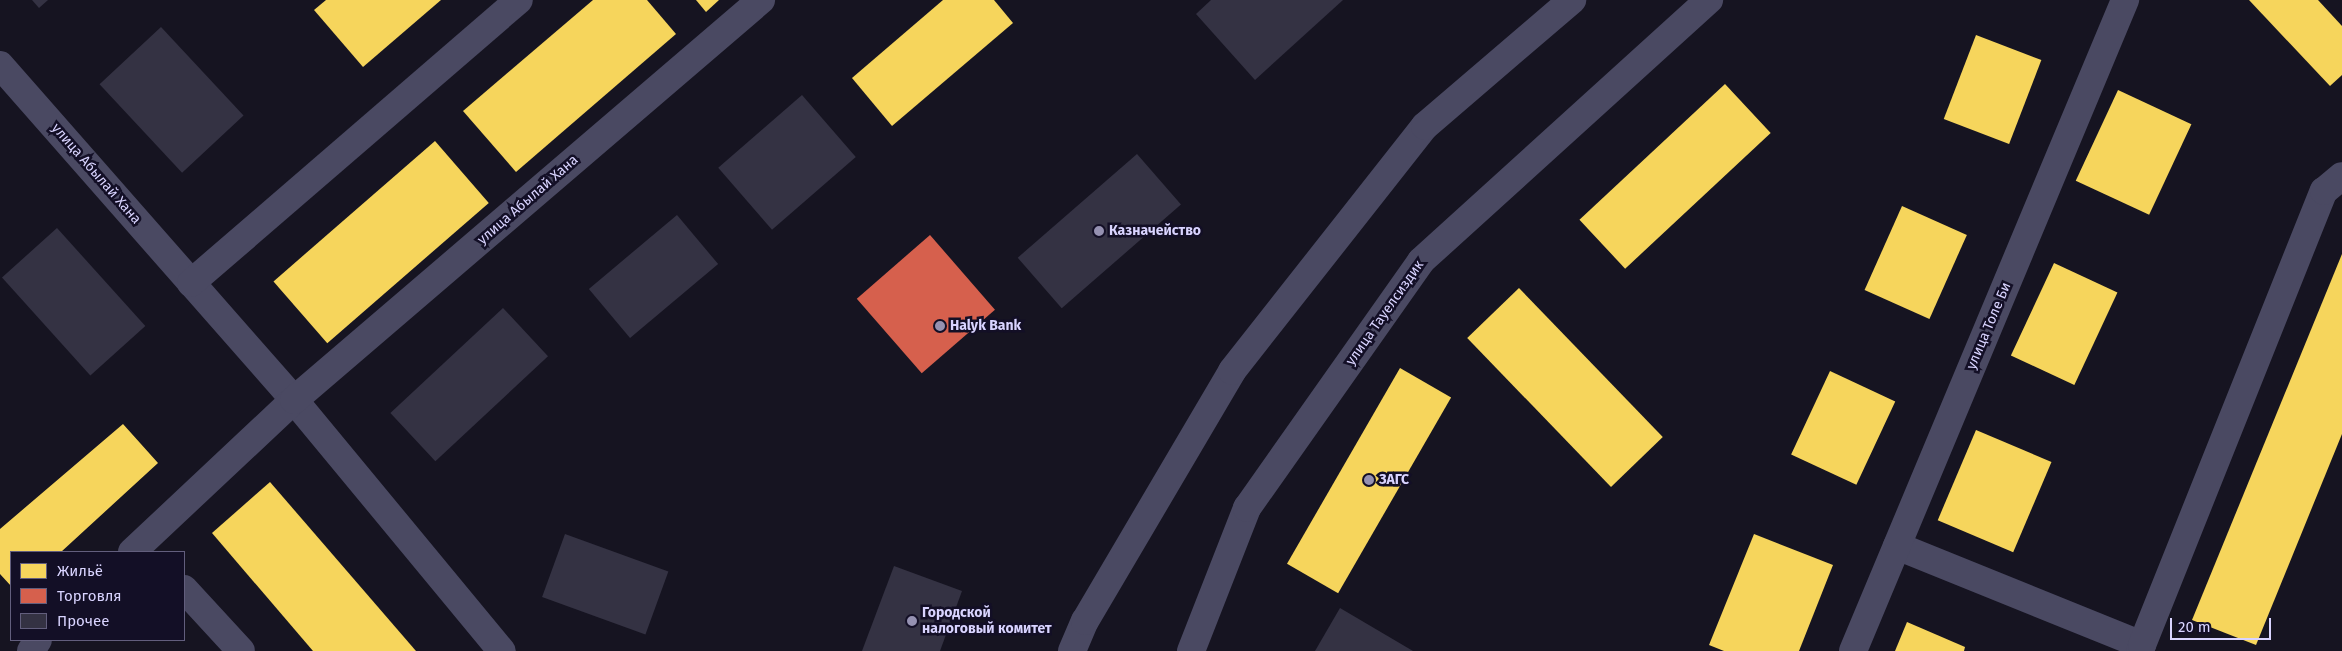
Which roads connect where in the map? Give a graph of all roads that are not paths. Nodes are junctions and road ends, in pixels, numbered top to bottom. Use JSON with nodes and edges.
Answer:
{"nodes":[{"id":1,"x":519,"y":0,"type":"edge"},
{"id":2,"x":762,"y":0,"type":"edge"},
{"id":3,"x":1572,"y":0,"type":"edge"},
{"id":4,"x":1709,"y":0,"type":"edge"},
{"id":5,"x":2125,"y":0,"type":"edge"},
{"id":6,"x":0,"y":65,"type":"edge"},
{"id":7,"x":2342,"y":176,"type":"edge"},
{"id":8,"x":191,"y":283,"type":"junction"},
{"id":9,"x":294,"y":400,"type":"junction"},
{"id":10,"x":1897,"y":546,"type":"junction"},
{"id":11,"x":141,"y":549,"type":"edge"},
{"id":12,"x":185,"y":589,"type":"edge"},
{"id":13,"x":2141,"y":648,"type":"edge"},
{"id":14,"x":241,"y":651,"type":"edge"},
{"id":15,"x":502,"y":651,"type":"edge"},
{"id":16,"x":1072,"y":651,"type":"edge"},
{"id":17,"x":1191,"y":651,"type":"edge"},
{"id":18,"x":1853,"y":651,"type":"edge"}],
"edges":[{"from":1,"to":8,"type":"street"},
{"from":2,"to":9,"type":"street","name":"улица Абылай Хана"},
{"from":3,"to":16,"type":"street"},
{"from":4,"to":17,"type":"street","name":"улица Тауелсиздик"},
{"from":5,"to":10,"type":"street","name":"улица Толе Би"},
{"from":6,"to":8,"type":"street","name":"улица Абылай Хана"},
{"from":7,"to":13,"type":"street"},
{"from":8,"to":9,"type":"street","name":"улица Абылай Хана"},
{"from":9,"to":11,"type":"street","name":"улица Абылай Хана"},
{"from":9,"to":15,"type":"street","name":"улица Абылай Хана"},
{"from":10,"to":13,"type":"street"},
{"from":10,"to":18,"type":"street","name":"улица Толе Би"},
{"from":12,"to":14,"type":"street"}]}
